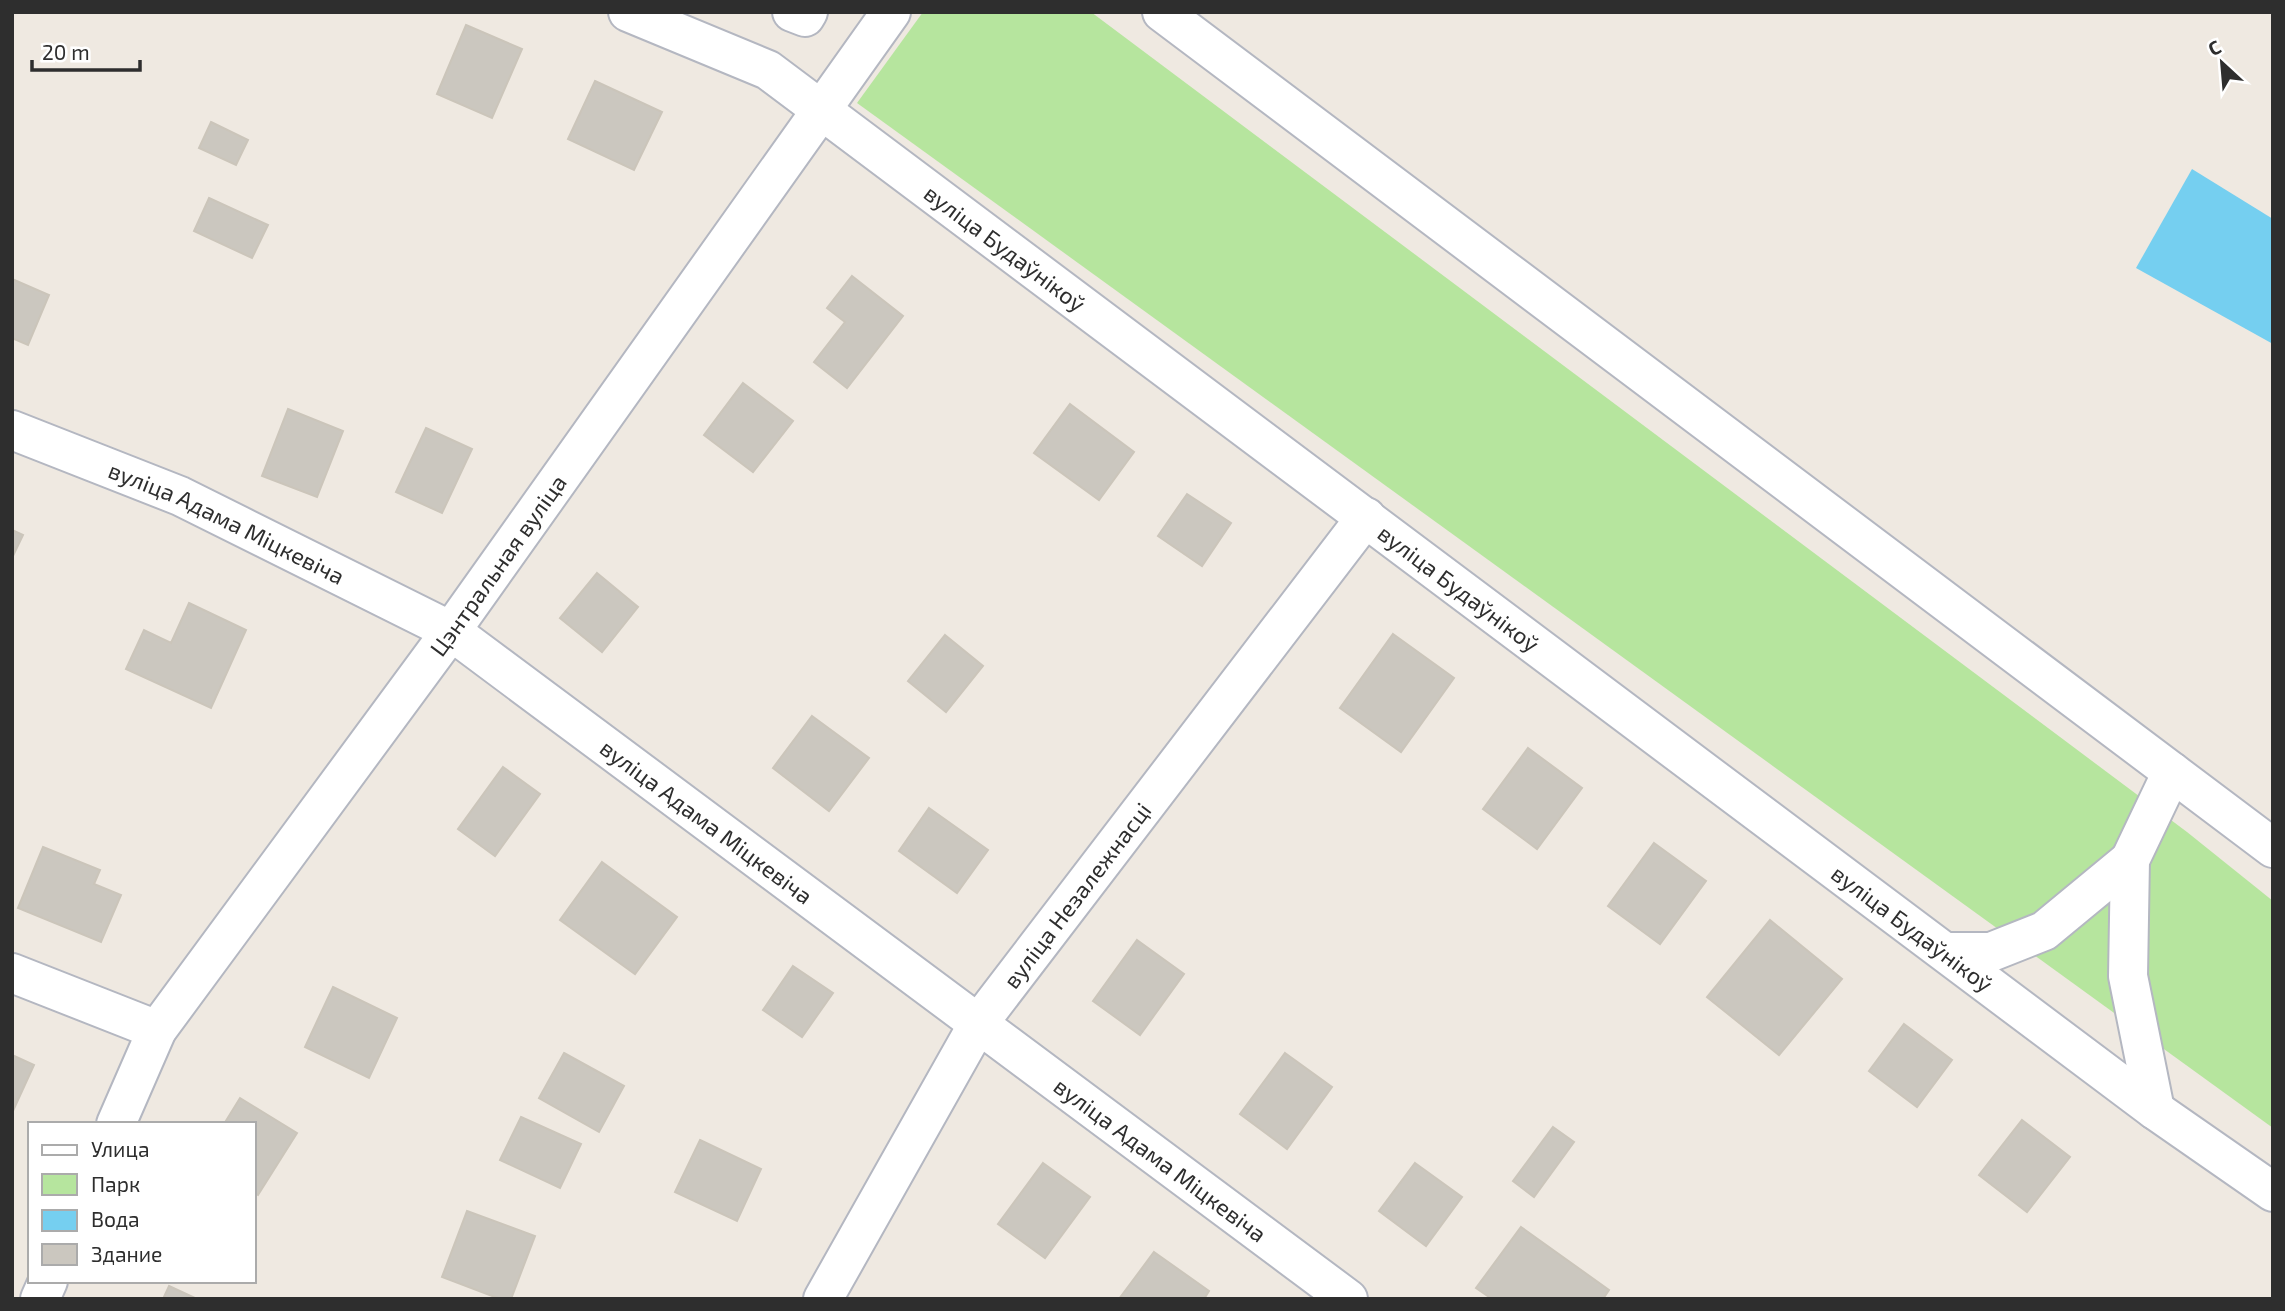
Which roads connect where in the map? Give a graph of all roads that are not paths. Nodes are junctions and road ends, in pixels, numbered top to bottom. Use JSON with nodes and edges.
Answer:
{"nodes":[{"id":1,"x":628,"y":12,"type":"edge"},
{"id":2,"x":792,"y":12,"type":"edge"},
{"id":3,"x":808,"y":12,"type":"edge"},
{"id":4,"x":891,"y":12,"type":"edge"},
{"id":5,"x":1162,"y":12,"type":"edge"},
{"id":6,"x":820,"y":108,"type":"junction"},
{"id":7,"x":12,"y":430,"type":"edge"},
{"id":8,"x":1366,"y":517,"type":"junction"},
{"id":9,"x":451,"y":631,"type":"junction"},
{"id":10,"x":2172,"y":772,"type":"junction"},
{"id":11,"x":2273,"y":848,"type":"edge"},
{"id":12,"x":2130,"y":860,"type":"junction"},
{"id":13,"x":1948,"y":952,"type":"junction"},
{"id":14,"x":12,"y":973,"type":"edge"},
{"id":15,"x":978,"y":1024,"type":"junction"},
{"id":16,"x":157,"y":1030,"type":"junction"},
{"id":17,"x":2155,"y":1111,"type":"junction"},
{"id":18,"x":118,"y":1122,"type":"edge"},
{"id":19,"x":2273,"y":1192,"type":"edge"},
{"id":20,"x":47,"y":1283,"type":"edge"},
{"id":21,"x":40,"y":1299,"type":"edge"},
{"id":22,"x":823,"y":1299,"type":"edge"},
{"id":23,"x":1348,"y":1299,"type":"edge"}],
"edges":[{"from":1,"to":6,"type":"street","name":"вуліца Будаўнікоў"},
{"from":2,"to":3,"type":"street"},
{"from":4,"to":6,"type":"street","name":"Цэнтральная вуліца"},
{"from":5,"to":10,"type":"street"},
{"from":6,"to":8,"type":"street","name":"вуліца Будаўнікоў"},
{"from":6,"to":9,"type":"street","name":"Цэнтральная вуліца"},
{"from":7,"to":9,"type":"street","name":"вуліца Адама Міцкевіча"},
{"from":8,"to":13,"type":"street","name":"вуліца Будаўнікоў"},
{"from":8,"to":15,"type":"street","name":"вуліца Незалежнасці"},
{"from":9,"to":15,"type":"street","name":"вуліца Адама Міцкевіча"},
{"from":9,"to":16,"type":"street","name":"Цэнтральная вуліца"},
{"from":10,"to":11,"type":"street"},
{"from":10,"to":12,"type":"street"},
{"from":12,"to":13,"type":"street"},
{"from":12,"to":17,"type":"street"},
{"from":13,"to":17,"type":"street","name":"вуліца Будаўнікоў"},
{"from":14,"to":16,"type":"street"},
{"from":15,"to":22,"type":"street","name":"вуліца Незалежнасці"},
{"from":15,"to":23,"type":"street","name":"вуліца Адама Міцкевіча"},
{"from":16,"to":18,"type":"street","name":"Цэнтральная вуліца"},
{"from":17,"to":19,"type":"street","name":"вуліца Будаўнікоў"},
{"from":20,"to":21,"type":"street"}]}
